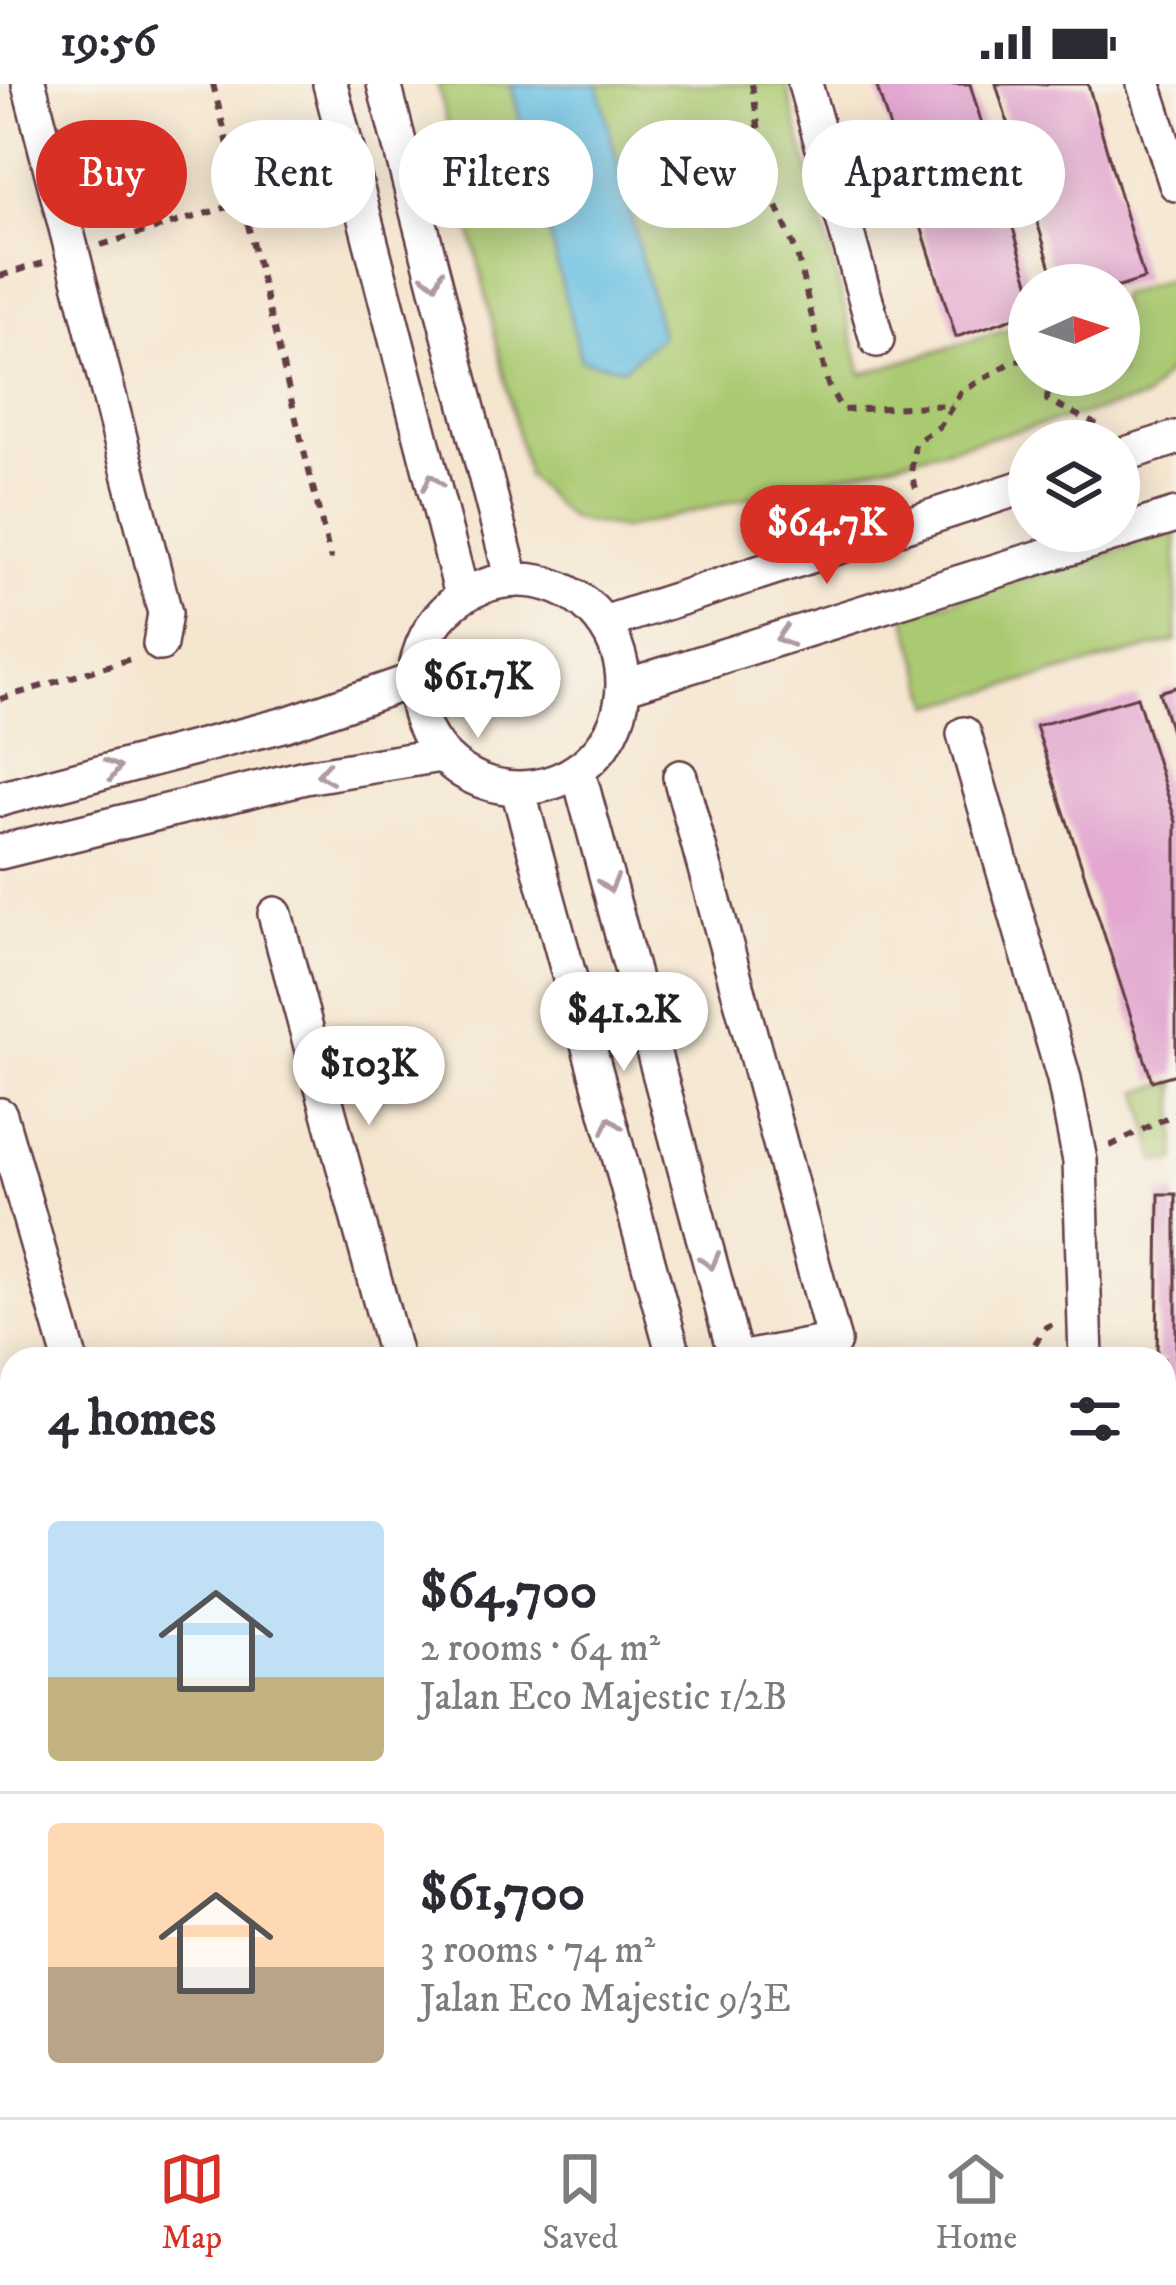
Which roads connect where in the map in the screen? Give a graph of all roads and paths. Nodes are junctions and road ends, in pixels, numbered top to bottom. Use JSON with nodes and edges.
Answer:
{"nodes":[{"id":1,"x":29,"y":84,"type":"edge"},
{"id":2,"x":213,"y":84,"type":"edge"},
{"id":3,"x":330,"y":84,"type":"edge"},
{"id":4,"x":384,"y":84,"type":"edge"},
{"id":5,"x":752,"y":84,"type":"edge"},
{"id":6,"x":805,"y":84,"type":"edge"},
{"id":7,"x":1144,"y":84,"type":"edge"},
{"id":8,"x":221,"y":120,"type":"edge"},
{"id":9,"x":1176,"y":184,"type":"edge"},
{"id":10,"x":211,"y":212,"type":"edge"},
{"id":11,"x":247,"y":228,"type":"edge"},
{"id":12,"x":71,"y":254,"type":"junction"},
{"id":13,"x":0,"y":276,"type":"edge"},
{"id":14,"x":877,"y":340,"type":"dead end"},
{"id":15,"x":1008,"y":367,"type":"edge"},
{"id":16,"x":1047,"y":396,"type":"edge"},
{"id":17,"x":952,"y":405,"type":"junction"},
{"id":18,"x":1091,"y":420,"type":"edge"},
{"id":19,"x":1176,"y":438,"type":"edge"},
{"id":20,"x":1140,"y":449,"type":"edge"},
{"id":21,"x":1008,"y":492,"type":"edge"},
{"id":22,"x":1176,"y":515,"type":"edge"},
{"id":23,"x":925,"y":519,"type":"junction"},
{"id":24,"x":331,"y":560,"type":"dead end"},
{"id":25,"x":512,"y":579,"type":"junction"},
{"id":26,"x":462,"y":596,"type":"junction"},
{"id":27,"x":604,"y":623,"type":"junction"},
{"id":28,"x":163,"y":629,"type":"joint"},
{"id":29,"x":414,"y":680,"type":"junction"},
{"id":30,"x":623,"y":687,"type":"junction"},
{"id":31,"x":0,"y":697,"type":"edge"},
{"id":32,"x":964,"y":734,"type":"dead end"},
{"id":33,"x":441,"y":755,"type":"junction"},
{"id":34,"x":578,"y":771,"type":"junction"},
{"id":35,"x":680,"y":777,"type":"dead end"},
{"id":36,"x":518,"y":790,"type":"junction"},
{"id":37,"x":0,"y":799,"type":"edge"},
{"id":38,"x":0,"y":852,"type":"edge"},
{"id":39,"x":275,"y":914,"type":"dead end"},
{"id":40,"x":1176,"y":1113,"type":"edge"},
{"id":41,"x":0,"y":1114,"type":"edge"},
{"id":42,"x":1080,"y":1161,"type":"junction"},
{"id":43,"x":67,"y":1347,"type":"edge"},
{"id":44,"x":393,"y":1347,"type":"edge"},
{"id":45,"x":672,"y":1347,"type":"edge"},
{"id":46,"x":735,"y":1347,"type":"edge"},
{"id":47,"x":828,"y":1347,"type":"edge"},
{"id":48,"x":1086,"y":1347,"type":"edge"}],
"edges":[{"from":1,"to":12,"type":"street"},
{"from":2,"to":8,"type":"path"},
{"from":26,"to":3,"type":"street","one_way":true},
{"from":4,"to":25,"type":"street","one_way":true},
{"from":5,"to":17,"type":"path"},
{"from":6,"to":14,"type":"street"},
{"from":7,"to":9,"type":"street"},
{"from":10,"to":12,"type":"path"},
{"from":11,"to":24,"type":"path"},
{"from":12,"to":13,"type":"path"},
{"from":12,"to":28,"type":"street"},
{"from":15,"to":17,"type":"path"},
{"from":16,"to":18,"type":"path"},
{"from":17,"to":23,"type":"path"},
{"from":19,"to":20,"type":"street"},
{"from":21,"to":23,"type":"street"},
{"from":22,"to":30,"type":"street","one_way":true},
{"from":23,"to":27,"type":"street"},
{"from":25,"to":26,"type":"street"},
{"from":25,"to":27,"type":"street"},
{"from":26,"to":29,"type":"street"},
{"from":27,"to":30,"type":"street"},
{"from":28,"to":31,"type":"path"},
{"from":29,"to":33,"type":"street"},
{"from":37,"to":29,"type":"street","one_way":true},
{"from":30,"to":34,"type":"street"},
{"from":32,"to":42,"type":"street"},
{"from":33,"to":36,"type":"street"},
{"from":33,"to":38,"type":"street","one_way":true},
{"from":34,"to":36,"type":"street"},
{"from":34,"to":46,"type":"street","one_way":true},
{"from":35,"to":47,"type":"street"},
{"from":45,"to":36,"type":"street","one_way":true},
{"from":39,"to":44,"type":"street"},
{"from":40,"to":42,"type":"path"},
{"from":41,"to":43,"type":"street"},
{"from":42,"to":48,"type":"street"}]}
